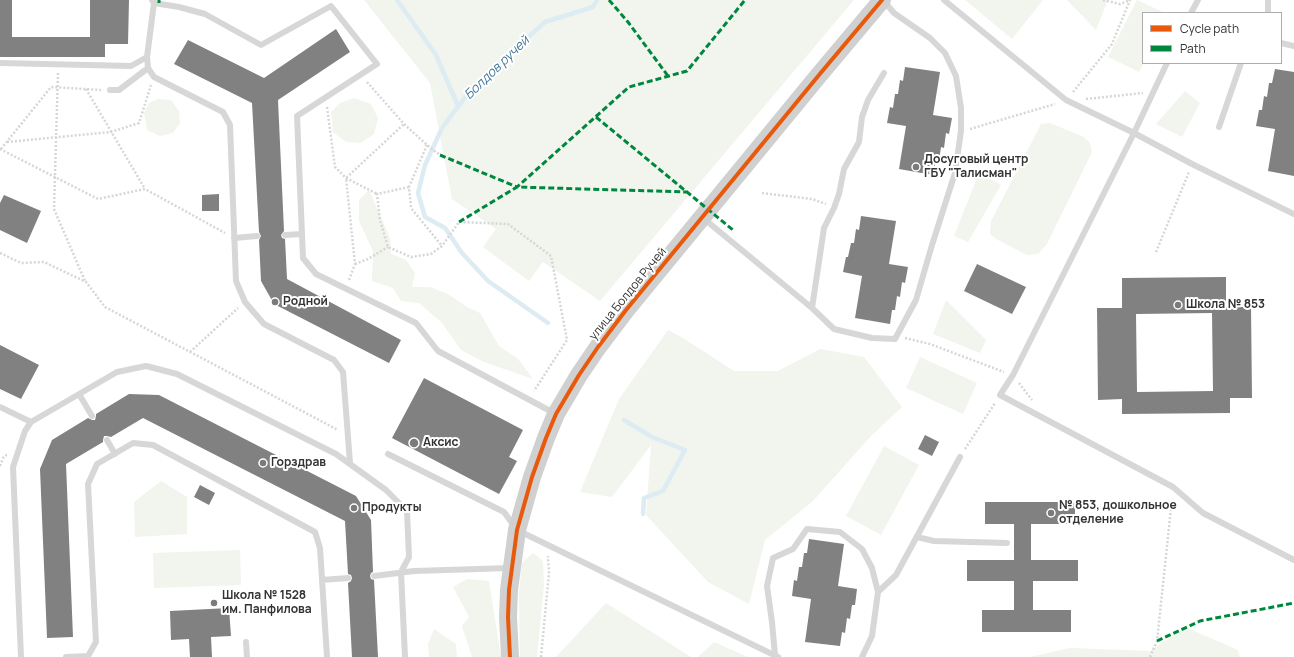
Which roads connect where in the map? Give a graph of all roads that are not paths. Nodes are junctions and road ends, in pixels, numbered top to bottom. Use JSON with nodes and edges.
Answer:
{"nodes":[{"id":1,"x":883,"y":0,"type":"edge"},
{"id":2,"x":944,"y":0,"type":"edge"},
{"id":3,"x":1198,"y":0,"type":"edge"},
{"id":4,"x":1268,"y":0,"type":"edge"},
{"id":5,"x":153,"y":1,"type":"edge"},
{"id":6,"x":1192,"y":12,"type":"edge"},
{"id":7,"x":1268,"y":12,"type":"edge"},
{"id":8,"x":1282,"y":43,"type":"edge"},
{"id":9,"x":1294,"y":46,"type":"edge"},
{"id":10,"x":147,"y":57,"type":"junction"},
{"id":11,"x":0,"y":63,"type":"edge"},
{"id":12,"x":1167,"y":64,"type":"edge"},
{"id":13,"x":1241,"y":64,"type":"edge"},
{"id":14,"x":148,"y":68,"type":"junction"},
{"id":15,"x":884,"y":73,"type":"dead end"},
{"id":16,"x":110,"y":90,"type":"road end"},
{"id":17,"x":1219,"y":127,"type":"dead end"},
{"id":18,"x":1134,"y":133,"type":"junction"},
{"id":19,"x":1294,"y":214,"type":"edge"},
{"id":20,"x":703,"y":218,"type":"junction"},
{"id":21,"x":302,"y":234,"type":"junction"},
{"id":22,"x":285,"y":235,"type":"dead end"},
{"id":23,"x":258,"y":236,"type":"dead end"},
{"id":24,"x":234,"y":238,"type":"junction"},
{"id":25,"x":812,"y":308,"type":"junction"},
{"id":26,"x":79,"y":394,"type":"junction"},
{"id":27,"x":0,"y":407,"type":"edge"},
{"id":28,"x":556,"y":414,"type":"junction"},
{"id":29,"x":92,"y":416,"type":"dead end"},
{"id":30,"x":31,"y":422,"type":"junction"},
{"id":31,"x":107,"y":440,"type":"dead end"},
{"id":32,"x":115,"y":454,"type":"junction"},
{"id":33,"x":388,"y":454,"type":"dead end"},
{"id":34,"x":960,"y":456,"type":"road end"},
{"id":35,"x":350,"y":463,"type":"junction"},
{"id":36,"x":517,"y":530,"type":"junction"},
{"id":37,"x":917,"y":537,"type":"junction"},
{"id":38,"x":1007,"y":543,"type":"dead end"},
{"id":39,"x":1294,"y":560,"type":"edge"},
{"id":40,"x":512,"y":568,"type":"junction"},
{"id":41,"x":401,"y":572,"type":"junction"},
{"id":42,"x":374,"y":576,"type":"dead end"},
{"id":43,"x":348,"y":578,"type":"dead end"},
{"id":44,"x":322,"y":580,"type":"junction"},
{"id":45,"x":878,"y":592,"type":"junction"},
{"id":46,"x":246,"y":642,"type":"dead end"},
{"id":47,"x":776,"y":656,"type":"edge"},
{"id":48,"x":21,"y":657,"type":"edge"},
{"id":49,"x":66,"y":657,"type":"edge"},
{"id":50,"x":247,"y":657,"type":"edge"},
{"id":51,"x":327,"y":657,"type":"edge"},
{"id":52,"x":406,"y":657,"type":"edge"},
{"id":53,"x":510,"y":657,"type":"edge"},
{"id":54,"x":862,"y":657,"type":"edge"}],
"edges":[{"from":1,"to":20,"type":"street","name":"улица Болдов Ручей"},
{"from":1,"to":25,"type":"lane"},
{"from":2,"to":18,"type":"lane"},
{"from":3,"to":6,"type":"lane"},
{"from":4,"to":7,"type":"lane"},
{"from":5,"to":10,"type":"lane"},
{"from":5,"to":21,"type":"lane"},
{"from":8,"to":9,"type":"lane"},
{"from":10,"to":11,"type":"lane"},
{"from":10,"to":14,"type":"lane"},
{"from":12,"to":18,"type":"lane"},
{"from":13,"to":17,"type":"lane"},
{"from":14,"to":16,"type":"lane"},
{"from":14,"to":24,"type":"lane"},
{"from":15,"to":25,"type":"lane"},
{"from":18,"to":19,"type":"lane"},
{"from":18,"to":39,"type":"lane"},
{"from":20,"to":25,"type":"lane"},
{"from":20,"to":28,"type":"street","name":"улица Болдов Ручей"},
{"from":21,"to":22,"type":"lane"},
{"from":21,"to":28,"type":"lane"},
{"from":23,"to":24,"type":"lane"},
{"from":24,"to":35,"type":"lane"},
{"from":26,"to":29,"type":"lane"},
{"from":26,"to":30,"type":"lane"},
{"from":26,"to":35,"type":"lane"},
{"from":27,"to":30,"type":"lane"},
{"from":28,"to":36,"type":"street","name":"улица Болдов Ручей"},
{"from":30,"to":48,"type":"lane"},
{"from":31,"to":32,"type":"lane"},
{"from":32,"to":44,"type":"lane"},
{"from":32,"to":49,"type":"lane"},
{"from":33,"to":36,"type":"lane"},
{"from":34,"to":37,"type":"lane"},
{"from":35,"to":41,"type":"lane"},
{"from":36,"to":40,"type":"street","name":"улица Болдов Ручей"},
{"from":36,"to":47,"type":"lane"},
{"from":37,"to":38,"type":"lane"},
{"from":37,"to":45,"type":"lane"},
{"from":40,"to":41,"type":"lane"},
{"from":40,"to":53,"type":"street","name":"улица Болдов Ручей"},
{"from":41,"to":42,"type":"lane"},
{"from":41,"to":52,"type":"lane"},
{"from":43,"to":44,"type":"lane"},
{"from":44,"to":51,"type":"lane"},
{"from":45,"to":47,"type":"lane"},
{"from":45,"to":54,"type":"lane"},
{"from":46,"to":50,"type":"lane"}]}
